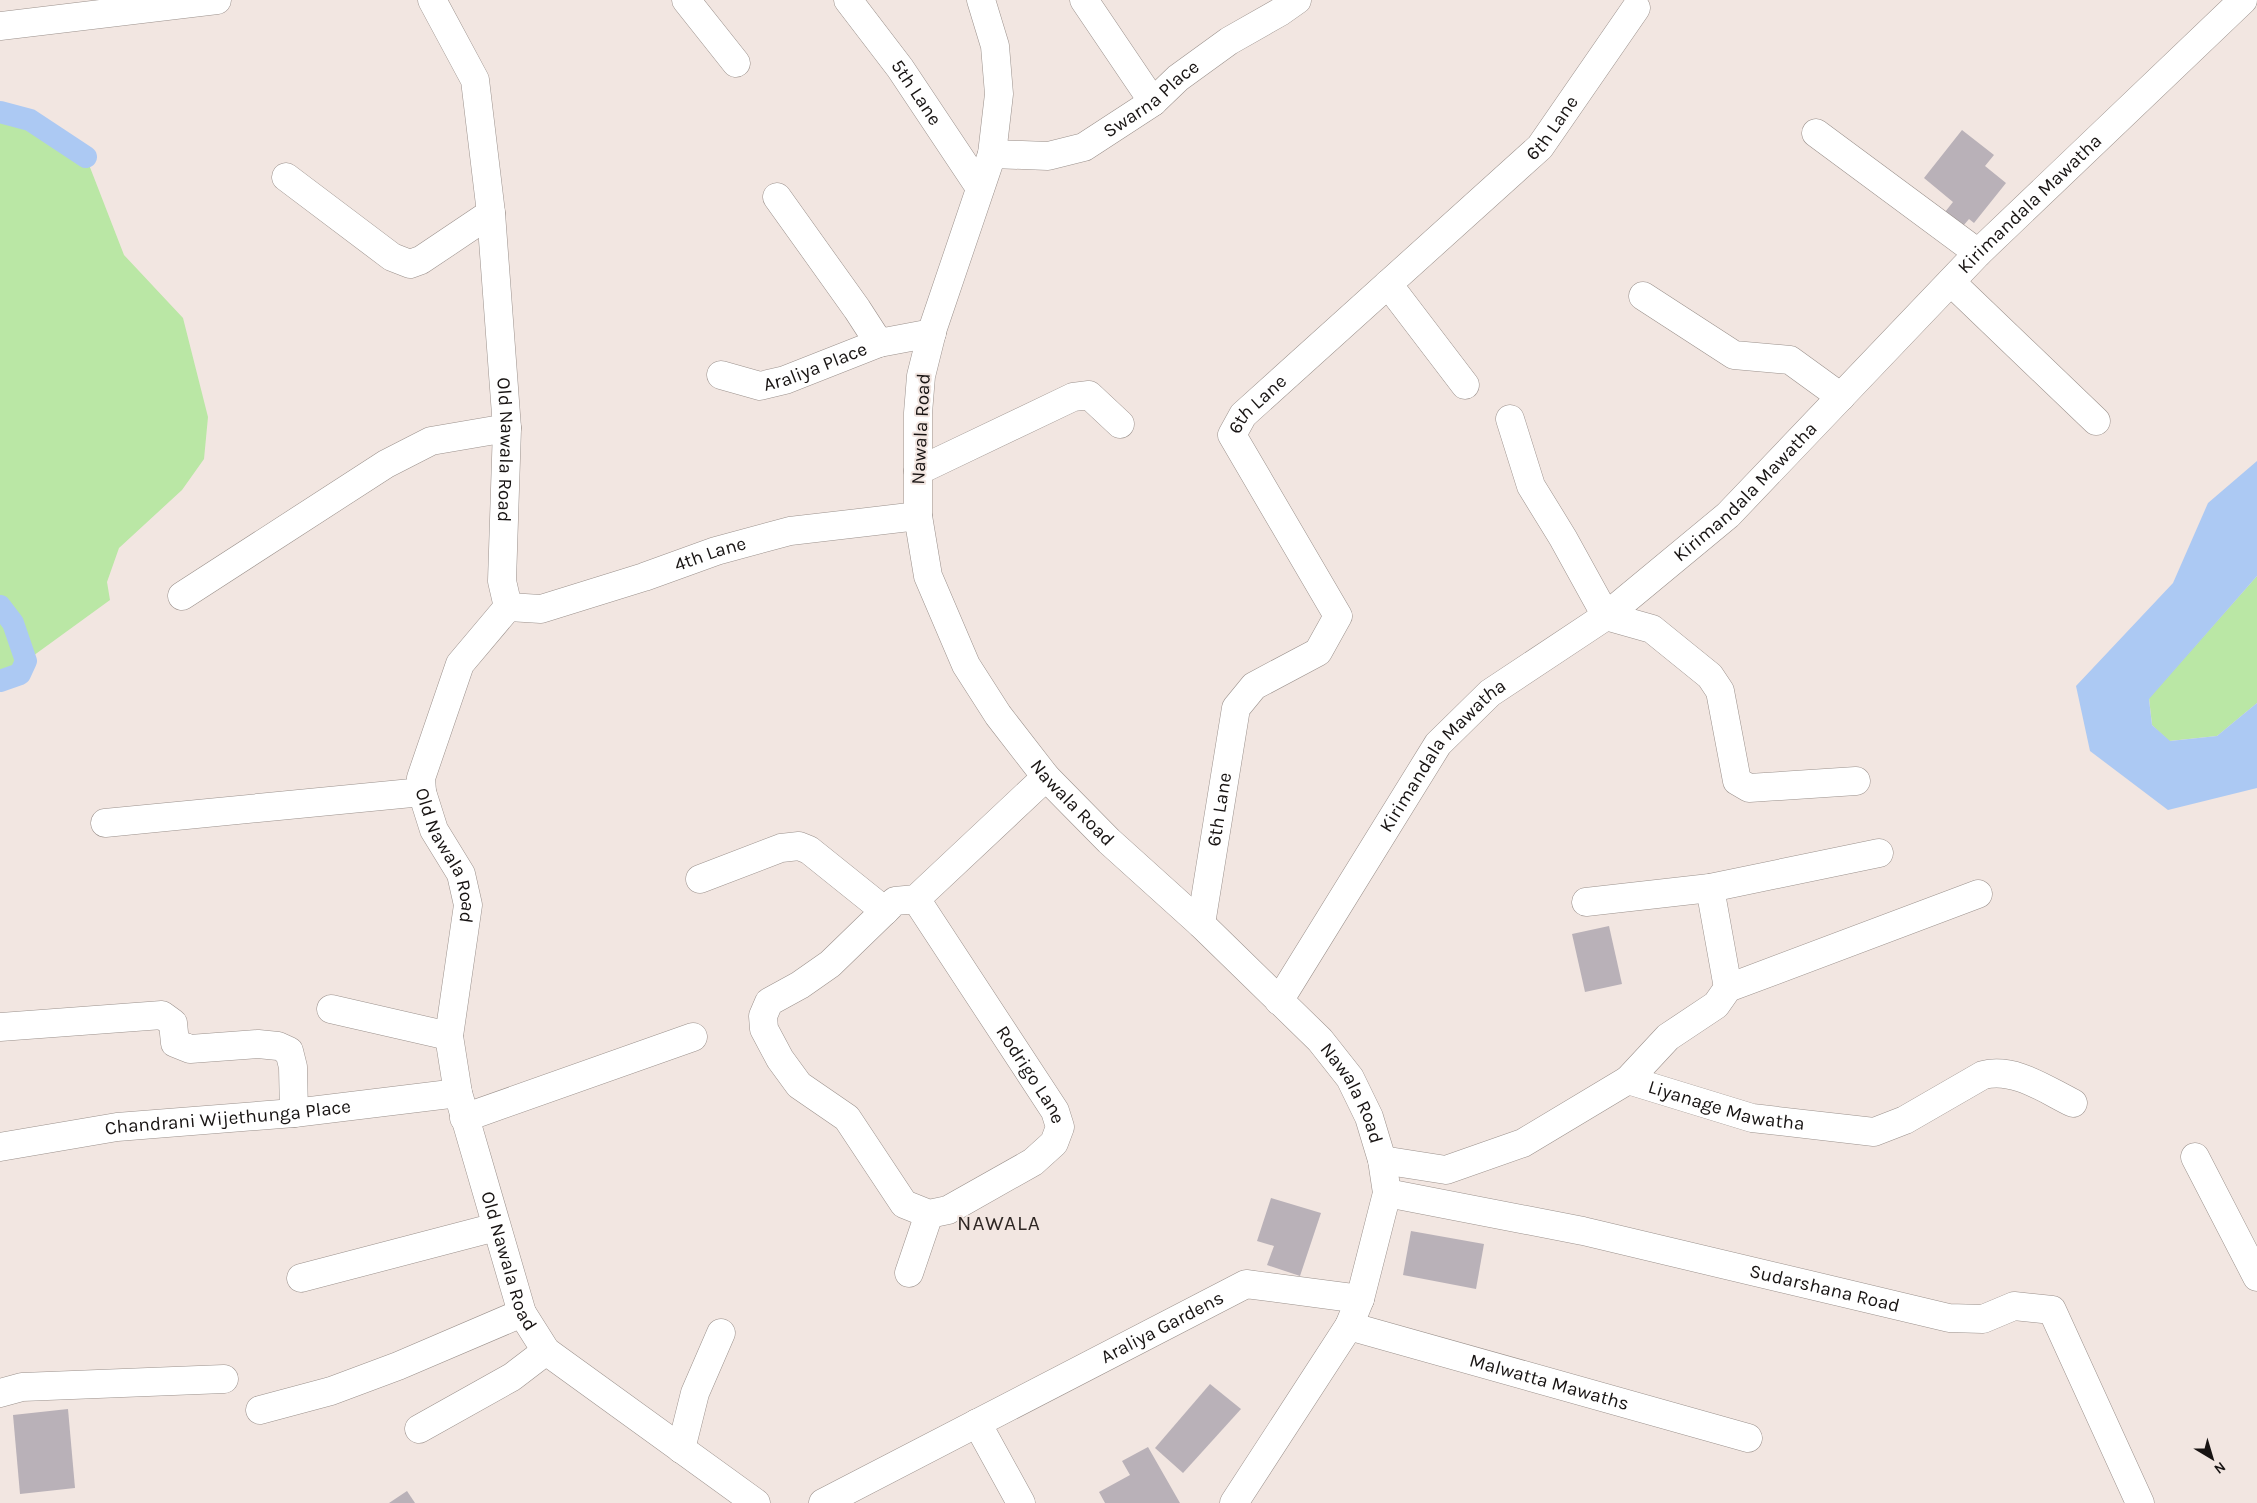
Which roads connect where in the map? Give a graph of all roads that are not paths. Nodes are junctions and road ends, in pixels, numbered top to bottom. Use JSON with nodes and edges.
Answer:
{"nodes":[{"id":1,"x":432,"y":0,"type":"edge"},
{"id":2,"x":686,"y":0,"type":"edge"},
{"id":3,"x":848,"y":0,"type":"edge"},
{"id":4,"x":981,"y":0,"type":"edge"},
{"id":5,"x":1084,"y":0,"type":"edge"},
{"id":6,"x":1297,"y":0,"type":"edge"},
{"id":7,"x":2243,"y":0,"type":"edge"},
{"id":8,"x":200,"y":1,"type":"edge"},
{"id":9,"x":1636,"y":8,"type":"dead end"},
{"id":10,"x":0,"y":26,"type":"edge"},
{"id":11,"x":736,"y":63,"type":"dead end"},
{"id":12,"x":1153,"y":102,"type":"junction"},
{"id":13,"x":1816,"y":133,"type":"dead end"},
{"id":14,"x":992,"y":154,"type":"junction"},
{"id":15,"x":286,"y":177,"type":"dead end"},
{"id":16,"x":980,"y":188,"type":"junction"},
{"id":17,"x":777,"y":196,"type":"dead end"},
{"id":18,"x":491,"y":213,"type":"junction"},
{"id":19,"x":1978,"y":253,"type":"junction"},
{"id":20,"x":1951,"y":282,"type":"junction"},
{"id":21,"x":1388,"y":284,"type":"junction"},
{"id":22,"x":1643,"y":296,"type":"dead end"},
{"id":23,"x":932,"y":334,"type":"junction"},
{"id":24,"x":879,"y":343,"type":"junction"},
{"id":25,"x":721,"y":375,"type":"dead end"},
{"id":26,"x":1465,"y":385,"type":"dead end"},
{"id":27,"x":1841,"y":397,"type":"junction"},
{"id":28,"x":1510,"y":419,"type":"dead end"},
{"id":29,"x":2096,"y":421,"type":"dead end"},
{"id":30,"x":1120,"y":424,"type":"dead end"},
{"id":31,"x":507,"y":428,"type":"junction"},
{"id":32,"x":918,"y":471,"type":"junction"},
{"id":33,"x":918,"y":516,"type":"junction"},
{"id":34,"x":182,"y":596,"type":"dead end"},
{"id":35,"x":508,"y":607,"type":"junction"},
{"id":36,"x":1606,"y":616,"type":"junction"},
{"id":37,"x":1046,"y":777,"type":"junction"},
{"id":38,"x":1856,"y":782,"type":"dead end"},
{"id":39,"x":422,"y":792,"type":"junction"},
{"id":40,"x":105,"y":823,"type":"dead end"},
{"id":41,"x":1879,"y":853,"type":"dead end"},
{"id":42,"x":700,"y":879,"type":"dead end"},
{"id":43,"x":1710,"y":888,"type":"junction"},
{"id":44,"x":1978,"y":894,"type":"dead end"},
{"id":45,"x":916,"y":898,"type":"junction"},
{"id":46,"x":1586,"y":902,"type":"dead end"},
{"id":47,"x":884,"y":911,"type":"junction"},
{"id":48,"x":1200,"y":924,"type":"junction"},
{"id":49,"x":1728,"y":988,"type":"junction"},
{"id":50,"x":1279,"y":1001,"type":"junction"},
{"id":51,"x":330,"y":1009,"type":"dead end"},
{"id":52,"x":0,"y":1027,"type":"edge"},
{"id":53,"x":449,"y":1036,"type":"junction"},
{"id":54,"x":693,"y":1037,"type":"dead end"},
{"id":55,"x":1628,"y":1080,"type":"junction"},
{"id":56,"x":2073,"y":1103,"type":"dead end"},
{"id":57,"x":461,"y":1105,"type":"junction"},
{"id":58,"x":294,"y":1114,"type":"junction"},
{"id":59,"x":0,"y":1147,"type":"edge"},
{"id":60,"x":2194,"y":1157,"type":"dead end"},
{"id":61,"x":1382,"y":1160,"type":"junction"},
{"id":62,"x":1387,"y":1193,"type":"junction"},
{"id":63,"x":929,"y":1214,"type":"junction"},
{"id":64,"x":496,"y":1227,"type":"junction"},
{"id":65,"x":909,"y":1273,"type":"dead end"},
{"id":66,"x":2257,"y":1277,"type":"edge"},
{"id":67,"x":300,"y":1278,"type":"dead end"},
{"id":68,"x":1360,"y":1299,"type":"junction"},
{"id":69,"x":522,"y":1313,"type":"junction"},
{"id":70,"x":1349,"y":1326,"type":"junction"},
{"id":71,"x":721,"y":1333,"type":"dead end"},
{"id":72,"x":546,"y":1351,"type":"junction"},
{"id":73,"x":224,"y":1379,"type":"dead end"},
{"id":74,"x":0,"y":1393,"type":"edge"},
{"id":75,"x":260,"y":1410,"type":"dead end"},
{"id":76,"x":977,"y":1423,"type":"junction"},
{"id":77,"x":419,"y":1429,"type":"dead end"},
{"id":78,"x":1748,"y":1438,"type":"dead end"},
{"id":79,"x":681,"y":1449,"type":"junction"},
{"id":80,"x":756,"y":1503,"type":"edge"},
{"id":81,"x":823,"y":1503,"type":"edge"},
{"id":82,"x":1021,"y":1503,"type":"edge"},
{"id":83,"x":1234,"y":1503,"type":"edge"},
{"id":84,"x":2140,"y":1503,"type":"edge"}],
"edges":[{"from":1,"to":18,"type":"street","name":"Old Nawala Road"},
{"from":2,"to":11,"type":"street"},
{"from":3,"to":16,"type":"street","name":"5th Lane"},
{"from":4,"to":14,"type":"street","name":"Nawala Road"},
{"from":5,"to":12,"type":"street"},
{"from":6,"to":12,"type":"street","name":"Swarna Place"},
{"from":7,"to":19,"type":"street","name":"Kirimandala Mawatha"},
{"from":8,"to":10,"type":"street"},
{"from":9,"to":21,"type":"street","name":"6th Lane"},
{"from":12,"to":14,"type":"street","name":"Swarna Place"},
{"from":13,"to":19,"type":"street"},
{"from":14,"to":16,"type":"street","name":"Nawala Road"},
{"from":15,"to":18,"type":"street"},
{"from":16,"to":23,"type":"street","name":"Nawala Road"},
{"from":17,"to":24,"type":"street"},
{"from":18,"to":31,"type":"street","name":"Old Nawala Road"},
{"from":19,"to":20,"type":"street","name":"Kirimandala Mawatha"},
{"from":20,"to":27,"type":"street","name":"Kirimandala Mawatha"},
{"from":20,"to":29,"type":"street"},
{"from":21,"to":26,"type":"street"},
{"from":21,"to":48,"type":"street","name":"6th Lane"},
{"from":22,"to":27,"type":"street"},
{"from":23,"to":24,"type":"street","name":"Araliya Place"},
{"from":23,"to":32,"type":"street","name":"Nawala Road"},
{"from":24,"to":25,"type":"street","name":"Araliya Place"},
{"from":27,"to":36,"type":"street","name":"Kirimandala Mawatha"},
{"from":28,"to":36,"type":"street"},
{"from":30,"to":32,"type":"street"},
{"from":31,"to":34,"type":"street"},
{"from":31,"to":35,"type":"street","name":"Old Nawala Road"},
{"from":32,"to":33,"type":"street","name":"Nawala Road"},
{"from":33,"to":35,"type":"street","name":"4th Lane"},
{"from":33,"to":37,"type":"street","name":"Nawala Road"},
{"from":35,"to":39,"type":"street","name":"Old Nawala Road"},
{"from":36,"to":38,"type":"street"},
{"from":36,"to":50,"type":"street","name":"Kirimandala Mawatha"},
{"from":37,"to":45,"type":"street"},
{"from":37,"to":48,"type":"street","name":"Nawala Road"},
{"from":39,"to":40,"type":"street"},
{"from":39,"to":53,"type":"street","name":"Old Nawala Road"},
{"from":41,"to":43,"type":"street"},
{"from":42,"to":47,"type":"street"},
{"from":43,"to":46,"type":"street"},
{"from":43,"to":49,"type":"street"},
{"from":44,"to":49,"type":"street"},
{"from":45,"to":47,"type":"street"},
{"from":45,"to":63,"type":"street","name":"Rodrigo Lane"},
{"from":47,"to":63,"type":"street"},
{"from":48,"to":50,"type":"street","name":"Nawala Road"},
{"from":49,"to":55,"type":"street"},
{"from":50,"to":61,"type":"street","name":"Nawala Road"},
{"from":51,"to":53,"type":"street"},
{"from":52,"to":58,"type":"street"},
{"from":53,"to":57,"type":"street","name":"Old Nawala Road"},
{"from":54,"to":57,"type":"street","name":"Chandrani Wijethunga Place"},
{"from":55,"to":56,"type":"street","name":"Liyanage Mawatha"},
{"from":55,"to":61,"type":"street","name":"Liyanage Mawatha"},
{"from":57,"to":58,"type":"street","name":"Chandrani Wijethunga Place"},
{"from":57,"to":64,"type":"street","name":"Old Nawala Road"},
{"from":58,"to":59,"type":"street","name":"Chandrani Wijethunga Place"},
{"from":60,"to":66,"type":"street"},
{"from":61,"to":62,"type":"street","name":"Nawala Road"},
{"from":62,"to":68,"type":"street","name":"Nawala Road"},
{"from":62,"to":84,"type":"street","name":"Sudarshana Road"},
{"from":63,"to":65,"type":"street"},
{"from":64,"to":67,"type":"street"},
{"from":64,"to":69,"type":"street","name":"Old Nawala Road"},
{"from":68,"to":70,"type":"street","name":"Nawala Road"},
{"from":68,"to":76,"type":"street","name":"Araliya Gardens"},
{"from":69,"to":72,"type":"street","name":"Old Nawala Road"},
{"from":69,"to":75,"type":"street"},
{"from":70,"to":78,"type":"street","name":"Malwatta Mawaths"},
{"from":70,"to":83,"type":"street","name":"Nawala Road"},
{"from":71,"to":79,"type":"street"},
{"from":72,"to":77,"type":"street"},
{"from":72,"to":79,"type":"street","name":"Old Nawala Road"},
{"from":73,"to":74,"type":"street"},
{"from":76,"to":81,"type":"street","name":"Araliya Gardens"},
{"from":76,"to":82,"type":"street"},
{"from":79,"to":80,"type":"street","name":"Old Nawala Road"}]}
